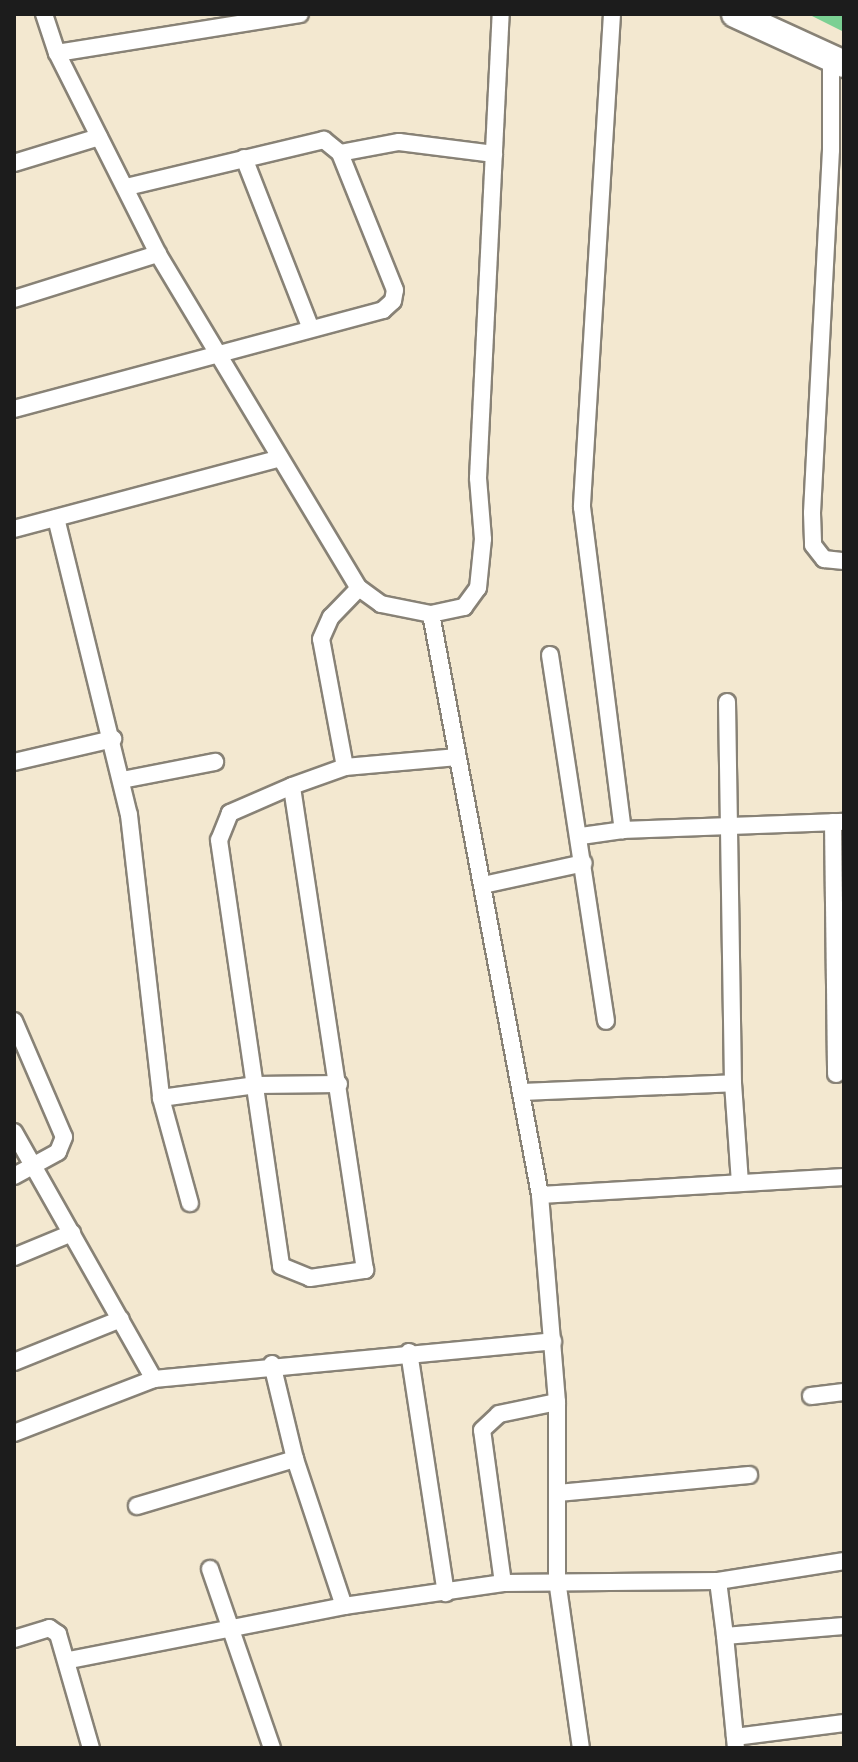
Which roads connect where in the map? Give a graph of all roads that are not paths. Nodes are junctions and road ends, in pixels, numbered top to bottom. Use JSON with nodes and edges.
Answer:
{"nodes":[{"id":1,"x":44,"y":14,"type":"edge"},
{"id":2,"x":300,"y":14,"type":"edge"},
{"id":3,"x":501,"y":14,"type":"edge"},
{"id":4,"x":612,"y":14,"type":"edge"},
{"id":5,"x":735,"y":14,"type":"edge"},
{"id":6,"x":771,"y":14,"type":"edge"},
{"id":7,"x":57,"y":53,"type":"junction"},
{"id":8,"x":840,"y":57,"type":"edge"},
{"id":9,"x":99,"y":137,"type":"junction"},
{"id":10,"x":340,"y":153,"type":"junction"},
{"id":11,"x":494,"y":154,"type":"junction"},
{"id":12,"x":244,"y":158,"type":"junction"},
{"id":13,"x":14,"y":163,"type":"edge"},
{"id":14,"x":126,"y":187,"type":"junction"},
{"id":15,"x":158,"y":254,"type":"junction"},
{"id":16,"x":14,"y":299,"type":"edge"},
{"id":17,"x":310,"y":326,"type":"junction"},
{"id":18,"x":215,"y":353,"type":"junction"},
{"id":19,"x":14,"y":409,"type":"edge"},
{"id":20,"x":280,"y":458,"type":"junction"},
{"id":21,"x":56,"y":518,"type":"junction"},
{"id":22,"x":14,"y":529,"type":"edge"},
{"id":23,"x":844,"y":561,"type":"edge"},
{"id":24,"x":359,"y":588,"type":"junction"},
{"id":25,"x":431,"y":614,"type":"junction"},
{"id":26,"x":550,"y":655,"type":"dead end"},
{"id":27,"x":727,"y":702,"type":"dead end"},
{"id":28,"x":113,"y":739,"type":"junction"},
{"id":29,"x":458,"y":757,"type":"junction"},
{"id":30,"x":14,"y":762,"type":"edge"},
{"id":31,"x":215,"y":762,"type":"dead end"},
{"id":32,"x":345,"y":767,"type":"junction"},
{"id":33,"x":122,"y":780,"type":"junction"},
{"id":34,"x":292,"y":786,"type":"junction"},
{"id":35,"x":838,"y":822,"type":"edge"},
{"id":36,"x":727,"y":826,"type":"junction"},
{"id":37,"x":623,"y":830,"type":"junction"},
{"id":38,"x":581,"y":836,"type":"junction"},
{"id":39,"x":584,"y":863,"type":"junction"},
{"id":40,"x":483,"y":885,"type":"junction"},
{"id":41,"x":14,"y":1021,"type":"edge"},
{"id":42,"x":606,"y":1021,"type":"dead end"},
{"id":43,"x":836,"y":1074,"type":"dead end"},
{"id":44,"x":733,"y":1083,"type":"junction"},
{"id":45,"x":339,"y":1084,"type":"junction"},
{"id":46,"x":256,"y":1085,"type":"junction"},
{"id":47,"x":522,"y":1092,"type":"junction"},
{"id":48,"x":161,"y":1098,"type":"junction"},
{"id":49,"x":14,"y":1132,"type":"edge"},
{"id":50,"x":33,"y":1169,"type":"junction"},
{"id":51,"x":14,"y":1176,"type":"edge"},
{"id":52,"x":844,"y":1177,"type":"edge"},
{"id":53,"x":740,"y":1182,"type":"junction"},
{"id":54,"x":540,"y":1195,"type":"junction"},
{"id":55,"x":190,"y":1203,"type":"dead end"},
{"id":56,"x":72,"y":1233,"type":"junction"},
{"id":57,"x":14,"y":1257,"type":"edge"},
{"id":58,"x":121,"y":1319,"type":"junction"},
{"id":59,"x":553,"y":1341,"type":"junction"},
{"id":60,"x":409,"y":1352,"type":"junction"},
{"id":61,"x":14,"y":1362,"type":"edge"},
{"id":62,"x":272,"y":1364,"type":"junction"},
{"id":63,"x":154,"y":1379,"type":"junction"},
{"id":64,"x":844,"y":1392,"type":"edge"},
{"id":65,"x":811,"y":1396,"type":"dead end"},
{"id":66,"x":557,"y":1402,"type":"junction"},
{"id":67,"x":14,"y":1433,"type":"edge"},
{"id":68,"x":295,"y":1459,"type":"junction"},
{"id":69,"x":749,"y":1475,"type":"dead end"},
{"id":70,"x":558,"y":1493,"type":"junction"},
{"id":71,"x":137,"y":1506,"type":"dead end"},
{"id":72,"x":844,"y":1561,"type":"edge"},
{"id":73,"x":210,"y":1569,"type":"dead end"},
{"id":74,"x":557,"y":1580,"type":"junction"},
{"id":75,"x":718,"y":1581,"type":"junction"},
{"id":76,"x":503,"y":1583,"type":"junction"},
{"id":77,"x":446,"y":1593,"type":"junction"},
{"id":78,"x":344,"y":1606,"type":"junction"},
{"id":79,"x":844,"y":1626,"type":"edge"},
{"id":80,"x":233,"y":1627,"type":"junction"},
{"id":81,"x":725,"y":1636,"type":"junction"},
{"id":82,"x":14,"y":1639,"type":"edge"},
{"id":83,"x":69,"y":1660,"type":"junction"},
{"id":84,"x":844,"y":1723,"type":"edge"},
{"id":85,"x":736,"y":1742,"type":"edge"},
{"id":86,"x":91,"y":1748,"type":"edge"},
{"id":87,"x":272,"y":1748,"type":"edge"},
{"id":88,"x":581,"y":1748,"type":"edge"}],
"edges":[{"from":1,"to":7,"type":"street"},
{"from":2,"to":7,"type":"street"},
{"from":3,"to":11,"type":"street"},
{"from":4,"to":37,"type":"street"},
{"from":5,"to":8,"type":"main road"},
{"from":6,"to":8,"type":"main road"},
{"from":7,"to":9,"type":"street"},
{"from":8,"to":23,"type":"street"},
{"from":9,"to":13,"type":"street"},
{"from":9,"to":14,"type":"street"},
{"from":10,"to":11,"type":"street"},
{"from":10,"to":12,"type":"street"},
{"from":10,"to":17,"type":"street"},
{"from":11,"to":25,"type":"street"},
{"from":12,"to":14,"type":"street"},
{"from":12,"to":17,"type":"street"},
{"from":14,"to":15,"type":"street"},
{"from":15,"to":16,"type":"street"},
{"from":15,"to":18,"type":"street"},
{"from":17,"to":18,"type":"street"},
{"from":18,"to":19,"type":"street"},
{"from":18,"to":20,"type":"street"},
{"from":20,"to":21,"type":"street"},
{"from":20,"to":24,"type":"street"},
{"from":21,"to":22,"type":"street"},
{"from":21,"to":28,"type":"street"},
{"from":24,"to":25,"type":"street"},
{"from":24,"to":32,"type":"street"},
{"from":25,"to":29,"type":"street"},
{"from":26,"to":38,"type":"street"},
{"from":27,"to":36,"type":"street"},
{"from":28,"to":30,"type":"street"},
{"from":28,"to":33,"type":"street"},
{"from":29,"to":32,"type":"street"},
{"from":29,"to":40,"type":"street"},
{"from":31,"to":33,"type":"street"},
{"from":32,"to":34,"type":"street"},
{"from":33,"to":48,"type":"street"},
{"from":34,"to":45,"type":"street"},
{"from":34,"to":46,"type":"street"},
{"from":35,"to":36,"type":"street"},
{"from":35,"to":43,"type":"street"},
{"from":36,"to":37,"type":"street"},
{"from":36,"to":44,"type":"street"},
{"from":37,"to":38,"type":"street"},
{"from":38,"to":39,"type":"street"},
{"from":39,"to":40,"type":"street"},
{"from":39,"to":42,"type":"street"},
{"from":40,"to":47,"type":"street"},
{"from":41,"to":50,"type":"street"},
{"from":44,"to":47,"type":"street"},
{"from":44,"to":53,"type":"street"},
{"from":45,"to":46,"type":"street"},
{"from":45,"to":46,"type":"street"},
{"from":46,"to":48,"type":"street"},
{"from":47,"to":54,"type":"street"},
{"from":48,"to":55,"type":"street"},
{"from":49,"to":50,"type":"street"},
{"from":50,"to":51,"type":"street"},
{"from":50,"to":56,"type":"street"},
{"from":52,"to":53,"type":"street"},
{"from":53,"to":54,"type":"street"},
{"from":54,"to":59,"type":"street"},
{"from":56,"to":57,"type":"street"},
{"from":56,"to":58,"type":"street"},
{"from":58,"to":61,"type":"street"},
{"from":58,"to":63,"type":"street"},
{"from":59,"to":60,"type":"street"},
{"from":59,"to":66,"type":"street"},
{"from":60,"to":62,"type":"street"},
{"from":60,"to":77,"type":"street"},
{"from":62,"to":63,"type":"street"},
{"from":62,"to":68,"type":"street"},
{"from":63,"to":67,"type":"street"},
{"from":64,"to":65,"type":"street"},
{"from":66,"to":70,"type":"street"},
{"from":66,"to":76,"type":"street"},
{"from":68,"to":71,"type":"street"},
{"from":68,"to":78,"type":"street"},
{"from":69,"to":70,"type":"street"},
{"from":70,"to":74,"type":"street"},
{"from":72,"to":75,"type":"street"},
{"from":73,"to":80,"type":"street"},
{"from":74,"to":75,"type":"street"},
{"from":74,"to":76,"type":"street"},
{"from":74,"to":88,"type":"street"},
{"from":75,"to":81,"type":"street"},
{"from":76,"to":77,"type":"street"},
{"from":77,"to":78,"type":"street"},
{"from":78,"to":80,"type":"street"},
{"from":79,"to":81,"type":"street"},
{"from":80,"to":83,"type":"street"},
{"from":80,"to":87,"type":"street"},
{"from":81,"to":85,"type":"street"},
{"from":82,"to":83,"type":"street"},
{"from":83,"to":86,"type":"street"},
{"from":84,"to":85,"type":"street"}]}
